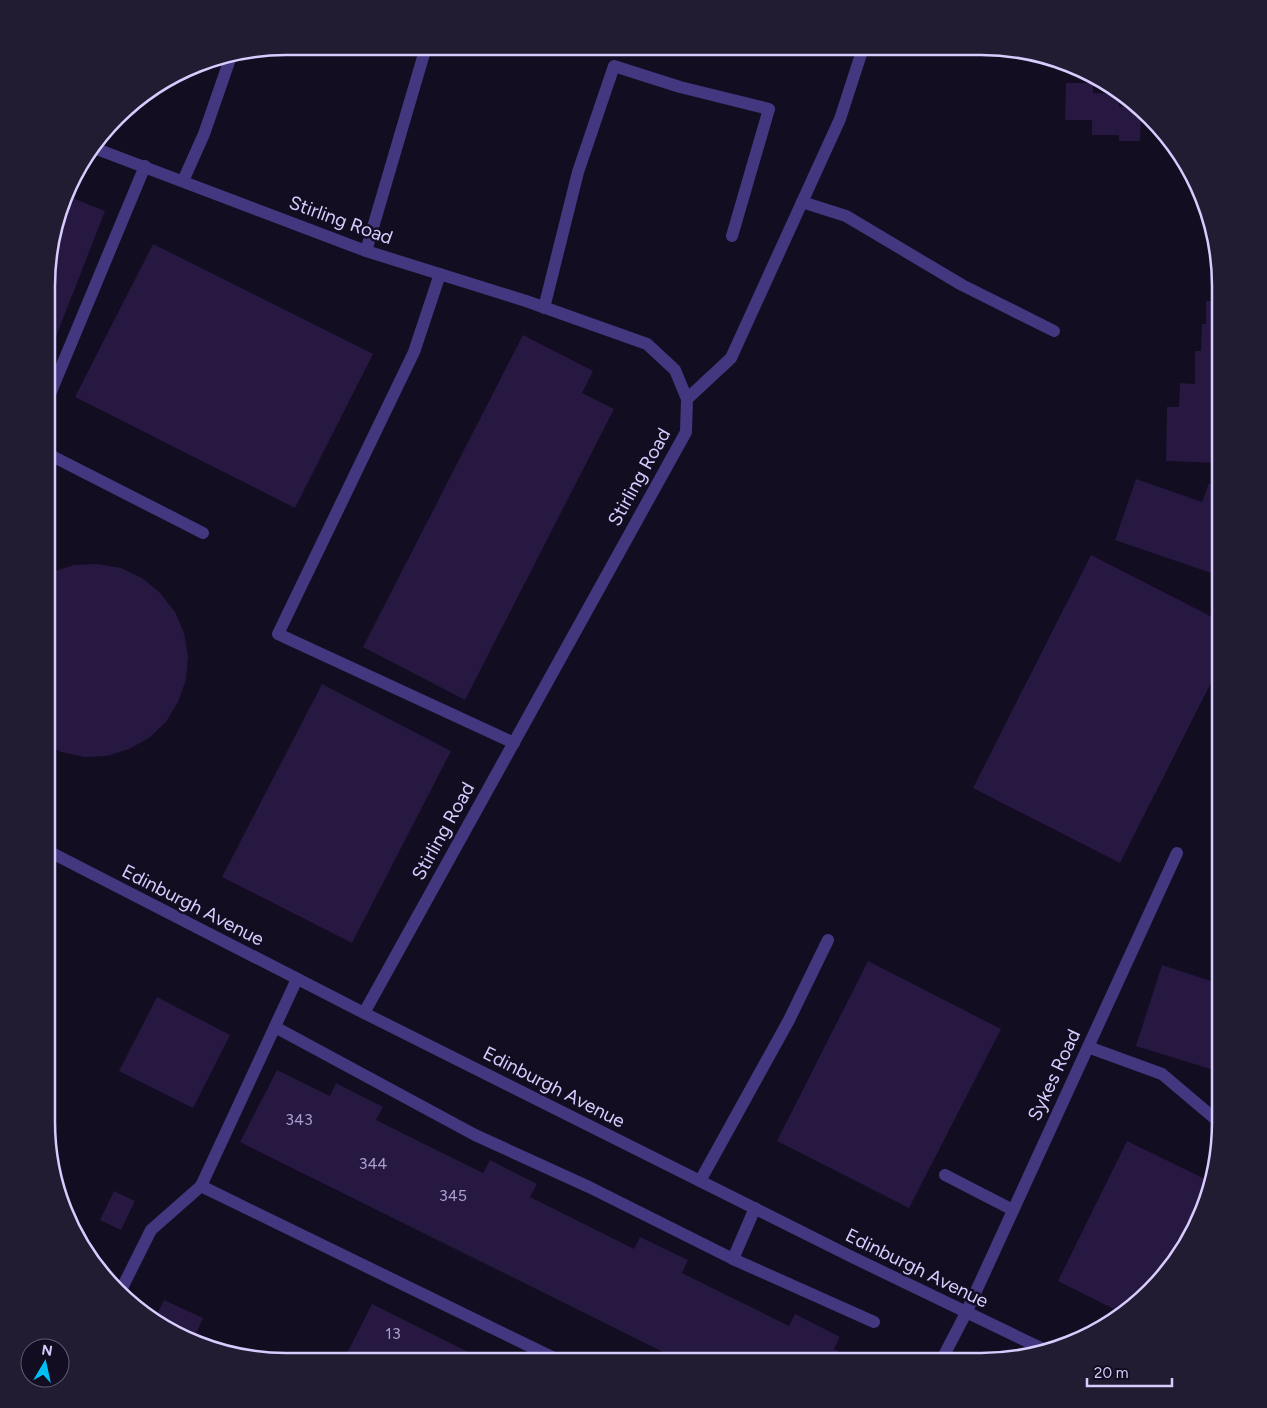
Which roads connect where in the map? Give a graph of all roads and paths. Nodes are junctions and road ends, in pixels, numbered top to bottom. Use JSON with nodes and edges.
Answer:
{"nodes":[{"id":1,"x":424,"y":55,"type":"edge"},
{"id":2,"x":861,"y":55,"type":"edge"},
{"id":3,"x":229,"y":62,"type":"edge"},
{"id":4,"x":102,"y":147,"type":"edge"},
{"id":5,"x":145,"y":166,"type":"junction"},
{"id":6,"x":183,"y":181,"type":"junction"},
{"id":7,"x":802,"y":202,"type":"junction"},
{"id":8,"x":732,"y":236,"type":"dead end"},
{"id":9,"x":366,"y":251,"type":"junction"},
{"id":10,"x":440,"y":274,"type":"junction"},
{"id":11,"x":544,"y":308,"type":"junction"},
{"id":12,"x":1054,"y":331,"type":"dead end"},
{"id":13,"x":55,"y":379,"type":"edge"},
{"id":14,"x":687,"y":399,"type":"junction"},
{"id":15,"x":55,"y":458,"type":"edge"},
{"id":16,"x":203,"y":533,"type":"dead end"},
{"id":17,"x":514,"y":743,"type":"junction"},
{"id":18,"x":1176,"y":853,"type":"dead end"},
{"id":19,"x":55,"y":855,"type":"edge"},
{"id":20,"x":828,"y":940,"type":"dead end"},
{"id":21,"x":297,"y":980,"type":"junction"},
{"id":22,"x":364,"y":1013,"type":"junction"},
{"id":23,"x":275,"y":1027,"type":"junction"},
{"id":24,"x":1088,"y":1047,"type":"junction"},
{"id":25,"x":1212,"y":1116,"type":"edge"},
{"id":26,"x":945,"y":1176,"type":"dead end"},
{"id":27,"x":700,"y":1181,"type":"junction"},
{"id":28,"x":201,"y":1186,"type":"junction"},
{"id":29,"x":755,"y":1208,"type":"junction"},
{"id":30,"x":1013,"y":1210,"type":"junction"},
{"id":31,"x":733,"y":1259,"type":"junction"},
{"id":32,"x":123,"y":1285,"type":"edge"},
{"id":33,"x":966,"y":1313,"type":"junction"},
{"id":34,"x":874,"y":1322,"type":"dead end"},
{"id":35,"x":1036,"y":1346,"type":"edge"},
{"id":36,"x":544,"y":1353,"type":"edge"},
{"id":37,"x":945,"y":1353,"type":"edge"}],
"edges":[{"from":1,"to":9,"type":"street"},
{"from":2,"to":7,"type":"street"},
{"from":3,"to":6,"type":"street"},
{"from":4,"to":5,"type":"street","name":"Stirling Road"},
{"from":5,"to":6,"type":"street","name":"Stirling Road"},
{"from":5,"to":13,"type":"street"},
{"from":6,"to":9,"type":"street","name":"Stirling Road"},
{"from":7,"to":12,"type":"street"},
{"from":7,"to":14,"type":"street"},
{"from":8,"to":11,"type":"street"},
{"from":9,"to":10,"type":"street","name":"Stirling Road"},
{"from":10,"to":11,"type":"street","name":"Stirling Road"},
{"from":10,"to":17,"type":"street"},
{"from":11,"to":14,"type":"street","name":"Stirling Road"},
{"from":14,"to":17,"type":"street","name":"Stirling Road"},
{"from":15,"to":16,"type":"street"},
{"from":17,"to":22,"type":"street","name":"Stirling Road"},
{"from":18,"to":24,"type":"street","name":"Sykes Road"},
{"from":19,"to":21,"type":"street","name":"Edinburgh Avenue"},
{"from":20,"to":27,"type":"street"},
{"from":21,"to":22,"type":"street","name":"Edinburgh Avenue"},
{"from":21,"to":23,"type":"street"},
{"from":22,"to":27,"type":"street","name":"Edinburgh Avenue"},
{"from":23,"to":28,"type":"street"},
{"from":23,"to":31,"type":"street"},
{"from":24,"to":25,"type":"street"},
{"from":24,"to":30,"type":"street","name":"Sykes Road"},
{"from":26,"to":30,"type":"street"},
{"from":27,"to":29,"type":"street","name":"Edinburgh Avenue"},
{"from":28,"to":32,"type":"street"},
{"from":28,"to":36,"type":"street"},
{"from":29,"to":31,"type":"street"},
{"from":29,"to":33,"type":"street","name":"Edinburgh Avenue"},
{"from":30,"to":33,"type":"street","name":"Sykes Road"},
{"from":31,"to":34,"type":"street"},
{"from":33,"to":35,"type":"street","name":"Edinburgh Avenue"},
{"from":33,"to":37,"type":"street","name":"Sykes Road"}]}
